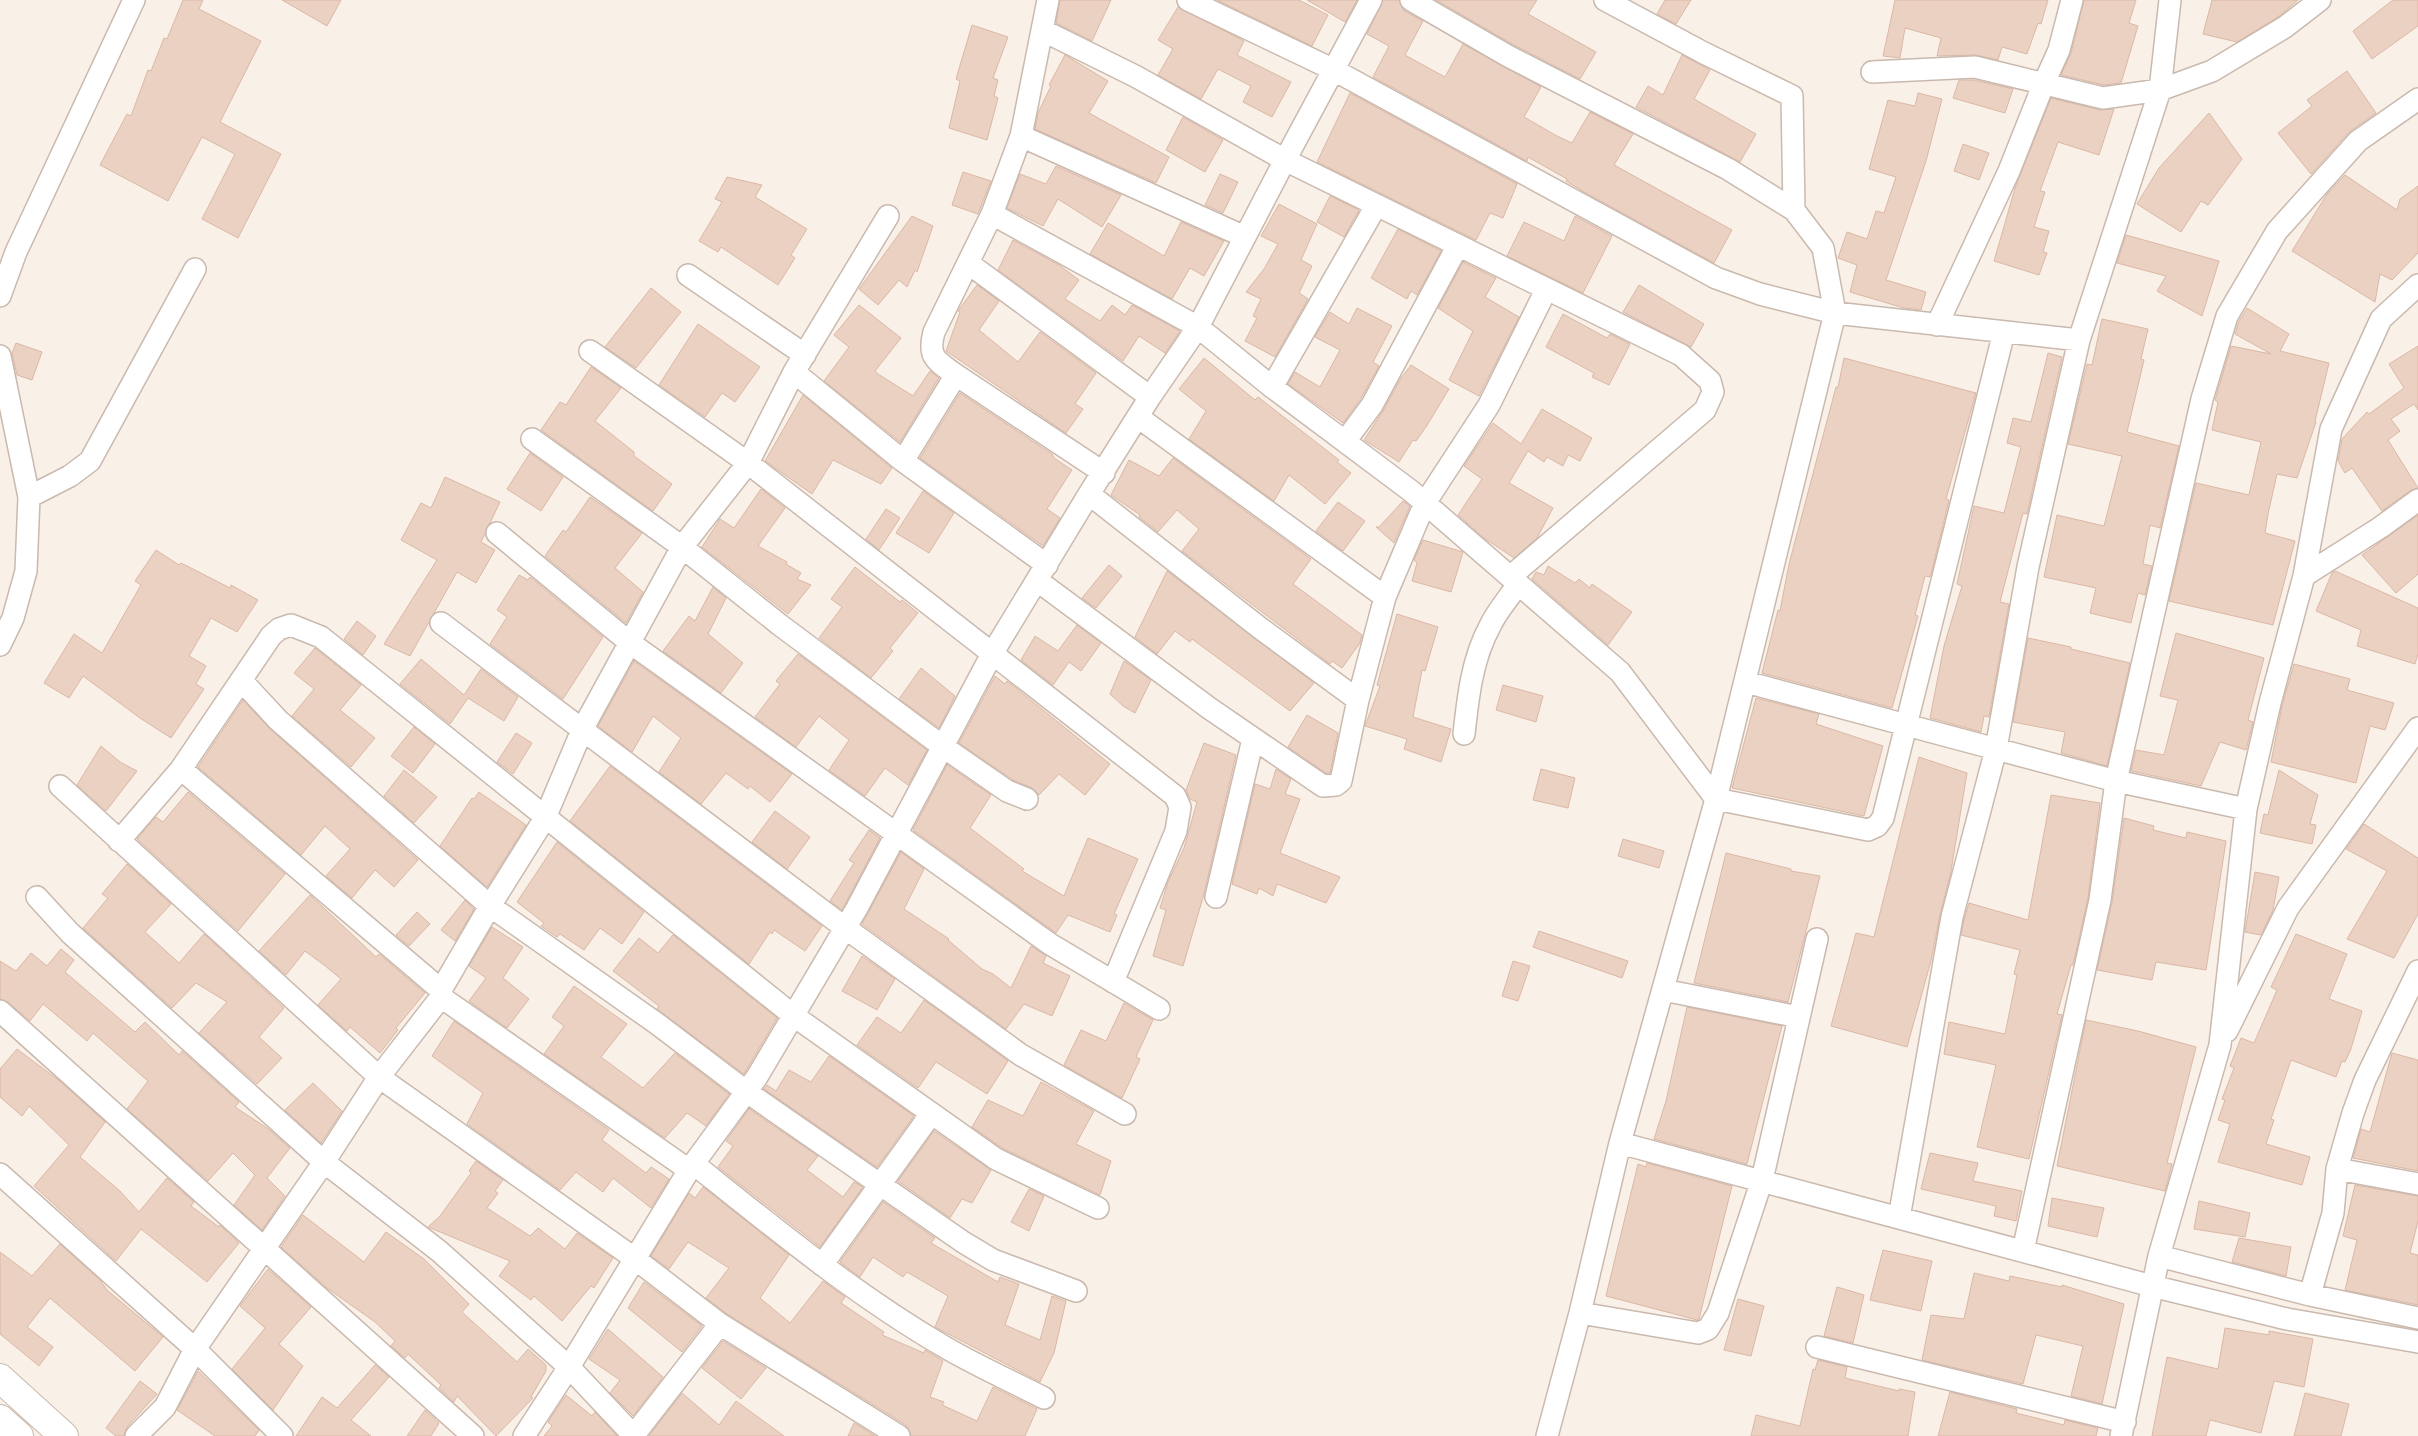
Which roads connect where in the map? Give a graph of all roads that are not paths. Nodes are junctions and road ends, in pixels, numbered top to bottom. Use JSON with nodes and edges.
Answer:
{"nodes":[{"id":1,"x":134,"y":0,"type":"edge"},
{"id":2,"x":1048,"y":0,"type":"edge"},
{"id":3,"x":1188,"y":0,"type":"edge"},
{"id":4,"x":1370,"y":0,"type":"edge"},
{"id":5,"x":1411,"y":0,"type":"edge"},
{"id":6,"x":1605,"y":0,"type":"edge"},
{"id":7,"x":2072,"y":0,"type":"edge"},
{"id":8,"x":2170,"y":0,"type":"edge"},
{"id":9,"x":2320,"y":0,"type":"edge"},
{"id":10,"x":1042,"y":30,"type":"junction"},
{"id":11,"x":1332,"y":69,"type":"junction"},
{"id":12,"x":1872,"y":72,"type":"dead end"},
{"id":13,"x":2044,"y":83,"type":"junction"},
{"id":14,"x":2160,"y":90,"type":"junction"},
{"id":15,"x":2418,"y":99,"type":"edge"},
{"id":16,"x":1020,"y":136,"type":"junction"},
{"id":17,"x":1285,"y":160,"type":"junction"},
{"id":18,"x":1376,"y":206,"type":"junction"},
{"id":19,"x":1794,"y":210,"type":"junction"},
{"id":20,"x":992,"y":214,"type":"junction"},
{"id":21,"x":888,"y":216,"type":"dead end"},
{"id":22,"x":1245,"y":237,"type":"junction"},
{"id":23,"x":1457,"y":247,"type":"junction"},
{"id":24,"x":968,"y":263,"type":"junction"},
{"id":25,"x":195,"y":269,"type":"dead end"},
{"id":26,"x":688,"y":275,"type":"dead end"},
{"id":27,"x":2418,"y":285,"type":"edge"},
{"id":28,"x":1546,"y":290,"type":"junction"},
{"id":29,"x":0,"y":296,"type":"edge"},
{"id":30,"x":1835,"y":313,"type":"junction"},
{"id":31,"x":1937,"y":325,"type":"junction"},
{"id":32,"x":1198,"y":327,"type":"junction"},
{"id":33,"x":2004,"y":332,"type":"junction"},
{"id":34,"x":2079,"y":340,"type":"junction"},
{"id":35,"x":590,"y":351,"type":"dead end"},
{"id":36,"x":0,"y":356,"type":"edge"},
{"id":37,"x":800,"y":363,"type":"junction"},
{"id":38,"x":956,"y":375,"type":"junction"},
{"id":39,"x":1272,"y":387,"type":"junction"},
{"id":40,"x":1150,"y":396,"type":"junction"},
{"id":41,"x":1138,"y":418,"type":"junction"},
{"id":42,"x":532,"y":439,"type":"dead end"},
{"id":43,"x":1346,"y":440,"type":"junction"},
{"id":44,"x":902,"y":461,"type":"junction"},
{"id":45,"x":748,"y":462,"type":"junction"},
{"id":46,"x":1104,"y":473,"type":"junction"},
{"id":47,"x":1089,"y":494,"type":"junction"},
{"id":48,"x":29,"y":497,"type":"junction"},
{"id":49,"x":2418,"y":500,"type":"edge"},
{"id":50,"x":1425,"y":503,"type":"junction"},
{"id":51,"x":497,"y":534,"type":"dead end"},
{"id":52,"x":682,"y":547,"type":"junction"},
{"id":53,"x":1042,"y":573,"type":"junction"},
{"id":54,"x":2304,"y":576,"type":"junction"},
{"id":55,"x":1514,"y":580,"type":"junction"},
{"id":56,"x":1385,"y":597,"type":"junction"},
{"id":57,"x":441,"y":623,"type":"dead end"},
{"id":58,"x":629,"y":642,"type":"junction"},
{"id":59,"x":0,"y":646,"type":"edge"},
{"id":60,"x":992,"y":654,"type":"junction"},
{"id":61,"x":241,"y":680,"type":"junction"},
{"id":62,"x":1746,"y":682,"type":"junction"},
{"id":63,"x":1358,"y":700,"type":"junction"},
{"id":64,"x":1907,"y":724,"type":"junction"},
{"id":65,"x":583,"y":728,"type":"junction"},
{"id":66,"x":2418,"y":728,"type":"edge"},
{"id":67,"x":1464,"y":734,"type":"dead end"},
{"id":68,"x":1253,"y":739,"type":"junction"},
{"id":69,"x":942,"y":746,"type":"junction"},
{"id":70,"x":1996,"y":749,"type":"junction"},
{"id":71,"x":181,"y":768,"type":"junction"},
{"id":72,"x":2116,"y":781,"type":"junction"},
{"id":73,"x":60,"y":786,"type":"dead end"},
{"id":74,"x":1027,"y":799,"type":"dead end"},
{"id":75,"x":1716,"y":799,"type":"junction"},
{"id":76,"x":2246,"y":809,"type":"junction"},
{"id":77,"x":545,"y":818,"type":"junction"},
{"id":78,"x":896,"y":834,"type":"junction"},
{"id":79,"x":119,"y":841,"type":"junction"},
{"id":80,"x":37,"y":897,"type":"dead end"},
{"id":81,"x":1216,"y":897,"type":"dead end"},
{"id":82,"x":490,"y":906,"type":"junction"},
{"id":83,"x":844,"y":927,"type":"junction"},
{"id":84,"x":1817,"y":939,"type":"dead end"},
{"id":85,"x":2418,"y":971,"type":"edge"},
{"id":86,"x":1113,"y":982,"type":"junction"},
{"id":87,"x":1663,"y":990,"type":"junction"},
{"id":88,"x":441,"y":994,"type":"junction"},
{"id":89,"x":1159,"y":1010,"type":"dead end"},
{"id":90,"x":0,"y":1011,"type":"edge"},
{"id":91,"x":794,"y":1016,"type":"junction"},
{"id":92,"x":1799,"y":1017,"type":"junction"},
{"id":93,"x":2220,"y":1045,"type":"junction"},
{"id":94,"x":379,"y":1077,"type":"junction"},
{"id":95,"x":747,"y":1092,"type":"junction"},
{"id":96,"x":931,"y":1114,"type":"junction"},
{"id":97,"x":1125,"y":1114,"type":"dead end"},
{"id":98,"x":1620,"y":1143,"type":"junction"},
{"id":99,"x":324,"y":1162,"type":"junction"},
{"id":100,"x":691,"y":1167,"type":"junction"},
{"id":101,"x":2337,"y":1169,"type":"junction"},
{"id":102,"x":0,"y":1174,"type":"edge"},
{"id":103,"x":1762,"y":1180,"type":"junction"},
{"id":104,"x":880,"y":1184,"type":"junction"},
{"id":105,"x":2418,"y":1184,"type":"edge"},
{"id":106,"x":1098,"y":1208,"type":"dead end"},
{"id":107,"x":1899,"y":1218,"type":"junction"},
{"id":108,"x":264,"y":1247,"type":"junction"},
{"id":109,"x":2023,"y":1251,"type":"junction"},
{"id":110,"x":2159,"y":1256,"type":"junction"},
{"id":111,"x":634,"y":1258,"type":"junction"},
{"id":112,"x":822,"y":1265,"type":"junction"},
{"id":113,"x":2152,"y":1286,"type":"junction"},
{"id":114,"x":1076,"y":1291,"type":"dead end"},
{"id":115,"x":2310,"y":1295,"type":"junction"},
{"id":116,"x":1580,"y":1312,"type":"junction"},
{"id":117,"x":2418,"y":1318,"type":"edge"},
{"id":118,"x":720,"y":1324,"type":"junction"},
{"id":119,"x":2418,"y":1342,"type":"edge"},
{"id":120,"x":1817,"y":1347,"type":"dead end"},
{"id":121,"x":195,"y":1349,"type":"junction"},
{"id":122,"x":569,"y":1367,"type":"junction"},
{"id":123,"x":0,"y":1378,"type":"edge"},
{"id":124,"x":1044,"y":1398,"type":"dead end"},
{"id":125,"x":0,"y":1419,"type":"edge"},
{"id":126,"x":2123,"y":1429,"type":"edge"},
{"id":127,"x":19,"y":1436,"type":"edge"},
{"id":128,"x":64,"y":1436,"type":"edge"},
{"id":129,"x":136,"y":1436,"type":"edge"},
{"id":130,"x":282,"y":1436,"type":"edge"},
{"id":131,"x":473,"y":1436,"type":"edge"},
{"id":132,"x":524,"y":1436,"type":"edge"},
{"id":133,"x":634,"y":1436,"type":"edge"},
{"id":134,"x":899,"y":1436,"type":"edge"},
{"id":135,"x":1547,"y":1436,"type":"edge"}],
"edges":[{"from":1,"to":29,"type":"street"},
{"from":2,"to":10,"type":"street"},
{"from":3,"to":11,"type":"street"},
{"from":4,"to":11,"type":"street"},
{"from":5,"to":19,"type":"street"},
{"from":6,"to":19,"type":"street"},
{"from":7,"to":13,"type":"street"},
{"from":8,"to":14,"type":"street"},
{"from":9,"to":14,"type":"street"},
{"from":10,"to":16,"type":"street"},
{"from":10,"to":17,"type":"street"},
{"from":11,"to":17,"type":"street"},
{"from":11,"to":30,"type":"street"},
{"from":12,"to":13,"type":"street"},
{"from":13,"to":14,"type":"street"},
{"from":13,"to":31,"type":"street"},
{"from":14,"to":34,"type":"street"},
{"from":15,"to":72,"type":"street"},
{"from":16,"to":20,"type":"street"},
{"from":16,"to":22,"type":"street"},
{"from":17,"to":18,"type":"street"},
{"from":17,"to":22,"type":"street"},
{"from":18,"to":23,"type":"street"},
{"from":18,"to":39,"type":"street"},
{"from":19,"to":30,"type":"street"},
{"from":20,"to":24,"type":"street"},
{"from":20,"to":32,"type":"street"},
{"from":21,"to":37,"type":"street"},
{"from":22,"to":32,"type":"street"},
{"from":23,"to":28,"type":"street"},
{"from":23,"to":43,"type":"street"},
{"from":24,"to":38,"type":"street"},
{"from":24,"to":40,"type":"street"},
{"from":25,"to":48,"type":"street"},
{"from":26,"to":37,"type":"street"},
{"from":27,"to":54,"type":"street"},
{"from":28,"to":50,"type":"street"},
{"from":28,"to":55,"type":"street"},
{"from":30,"to":31,"type":"street"},
{"from":30,"to":62,"type":"street"},
{"from":31,"to":33,"type":"street"},
{"from":32,"to":39,"type":"street"},
{"from":32,"to":40,"type":"street"},
{"from":33,"to":34,"type":"street"},
{"from":33,"to":64,"type":"street"},
{"from":34,"to":70,"type":"street"},
{"from":35,"to":45,"type":"street"},
{"from":36,"to":48,"type":"street"},
{"from":37,"to":44,"type":"street"},
{"from":37,"to":45,"type":"street"},
{"from":38,"to":44,"type":"street"},
{"from":38,"to":46,"type":"street"},
{"from":39,"to":43,"type":"street"},
{"from":40,"to":41,"type":"street"},
{"from":41,"to":46,"type":"street"},
{"from":41,"to":56,"type":"street"},
{"from":42,"to":52,"type":"street"},
{"from":43,"to":50,"type":"street"},
{"from":44,"to":53,"type":"street"},
{"from":45,"to":52,"type":"street"},
{"from":45,"to":60,"type":"street"},
{"from":46,"to":47,"type":"street"},
{"from":47,"to":53,"type":"street"},
{"from":47,"to":63,"type":"street"},
{"from":48,"to":59,"type":"street"},
{"from":49,"to":54,"type":"street"},
{"from":50,"to":55,"type":"street"},
{"from":50,"to":56,"type":"street"},
{"from":51,"to":58,"type":"street"},
{"from":52,"to":58,"type":"street"},
{"from":52,"to":69,"type":"street"},
{"from":53,"to":60,"type":"street"},
{"from":53,"to":68,"type":"street"},
{"from":54,"to":76,"type":"street"},
{"from":55,"to":67,"type":"street"},
{"from":55,"to":75,"type":"street"},
{"from":56,"to":63,"type":"street"},
{"from":57,"to":65,"type":"street"},
{"from":58,"to":65,"type":"street"},
{"from":58,"to":78,"type":"street"},
{"from":60,"to":69,"type":"street"},
{"from":60,"to":86,"type":"street"},
{"from":61,"to":71,"type":"street"},
{"from":61,"to":77,"type":"street"},
{"from":61,"to":82,"type":"street"},
{"from":62,"to":64,"type":"street"},
{"from":62,"to":75,"type":"street"},
{"from":63,"to":68,"type":"street"},
{"from":64,"to":70,"type":"street"},
{"from":64,"to":75,"type":"street"},
{"from":65,"to":77,"type":"street"},
{"from":65,"to":83,"type":"street"},
{"from":66,"to":93,"type":"street"},
{"from":68,"to":81,"type":"street"},
{"from":69,"to":74,"type":"street"},
{"from":69,"to":78,"type":"street"},
{"from":70,"to":72,"type":"street"},
{"from":70,"to":107,"type":"street"},
{"from":71,"to":79,"type":"street"},
{"from":71,"to":88,"type":"street"},
{"from":72,"to":76,"type":"street"},
{"from":72,"to":109,"type":"street"},
{"from":73,"to":79,"type":"street"},
{"from":75,"to":87,"type":"street"},
{"from":76,"to":93,"type":"street"},
{"from":77,"to":82,"type":"street"},
{"from":77,"to":91,"type":"street"},
{"from":78,"to":83,"type":"street"},
{"from":78,"to":86,"type":"street"},
{"from":79,"to":94,"type":"street"},
{"from":80,"to":99,"type":"street"},
{"from":82,"to":88,"type":"street"},
{"from":82,"to":95,"type":"street"},
{"from":83,"to":91,"type":"street"},
{"from":83,"to":97,"type":"street"},
{"from":84,"to":92,"type":"street"},
{"from":85,"to":101,"type":"street"},
{"from":86,"to":89,"type":"street"},
{"from":87,"to":92,"type":"street"},
{"from":87,"to":98,"type":"street"},
{"from":88,"to":94,"type":"street"},
{"from":88,"to":100,"type":"street"},
{"from":90,"to":108,"type":"street"},
{"from":91,"to":95,"type":"street"},
{"from":91,"to":96,"type":"street"},
{"from":92,"to":103,"type":"street"},
{"from":93,"to":110,"type":"street"},
{"from":94,"to":99,"type":"street"},
{"from":94,"to":111,"type":"street"},
{"from":95,"to":100,"type":"street"},
{"from":95,"to":104,"type":"street"},
{"from":96,"to":104,"type":"street"},
{"from":96,"to":106,"type":"street"},
{"from":98,"to":103,"type":"street"},
{"from":98,"to":116,"type":"street"},
{"from":99,"to":108,"type":"street"},
{"from":99,"to":122,"type":"street"},
{"from":100,"to":111,"type":"street"},
{"from":100,"to":112,"type":"street"},
{"from":101,"to":105,"type":"street"},
{"from":101,"to":115,"type":"street"},
{"from":102,"to":121,"type":"street"},
{"from":103,"to":107,"type":"street"},
{"from":103,"to":116,"type":"street"},
{"from":104,"to":112,"type":"street"},
{"from":104,"to":114,"type":"street"},
{"from":107,"to":109,"type":"street"},
{"from":108,"to":121,"type":"street"},
{"from":108,"to":131,"type":"street"},
{"from":109,"to":113,"type":"street"},
{"from":110,"to":113,"type":"street"},
{"from":110,"to":115,"type":"street"},
{"from":111,"to":118,"type":"street"},
{"from":111,"to":122,"type":"street"},
{"from":112,"to":124,"type":"street"},
{"from":113,"to":119,"type":"street"},
{"from":113,"to":126,"type":"street"},
{"from":115,"to":117,"type":"street"},
{"from":116,"to":135,"type":"street"},
{"from":118,"to":133,"type":"street"},
{"from":118,"to":134,"type":"street"},
{"from":120,"to":126,"type":"street"},
{"from":121,"to":129,"type":"street"},
{"from":121,"to":130,"type":"street"},
{"from":122,"to":132,"type":"street"},
{"from":122,"to":133,"type":"street"},
{"from":123,"to":128,"type":"street"},
{"from":125,"to":127,"type":"street"}]}
